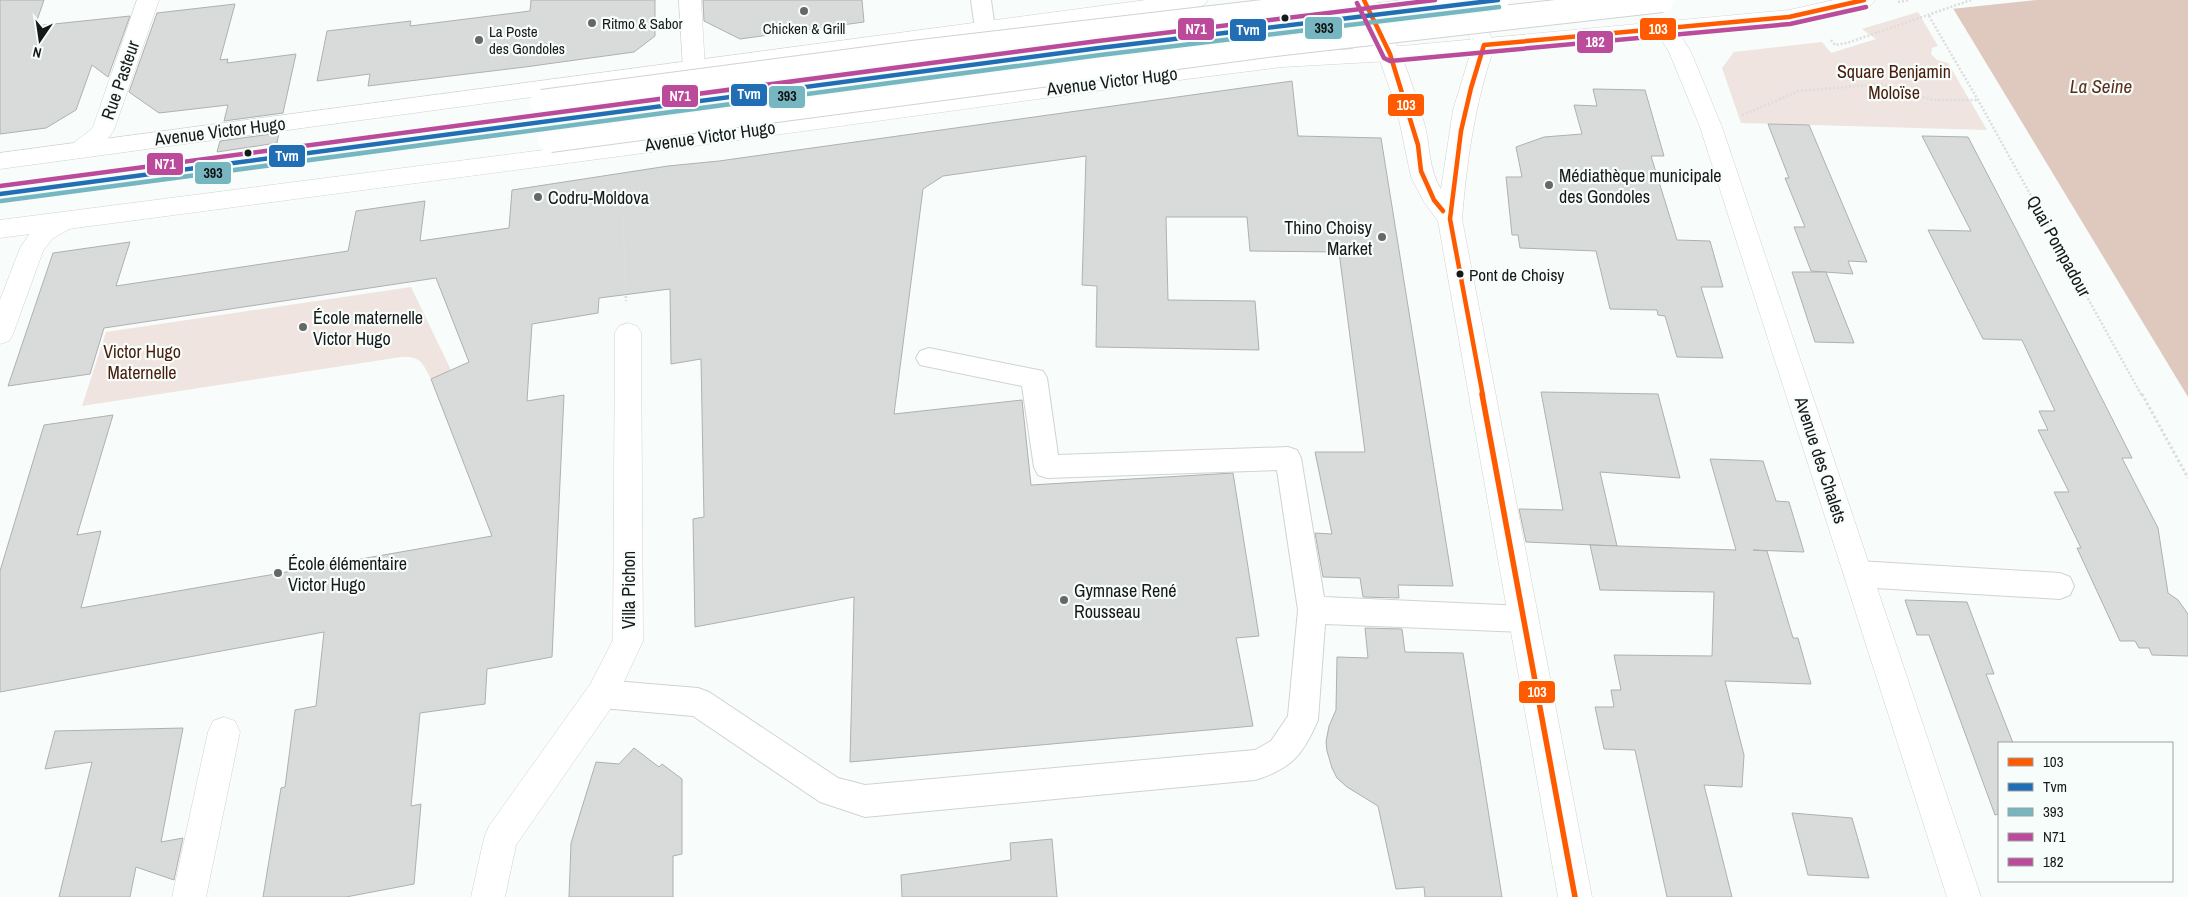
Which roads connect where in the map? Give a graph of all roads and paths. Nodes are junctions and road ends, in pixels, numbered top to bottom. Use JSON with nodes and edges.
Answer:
{"nodes":[{"id":1,"x":148,"y":0,"type":"edge"},
{"id":2,"x":690,"y":0,"type":"edge"},
{"id":3,"x":981,"y":0,"type":"edge"},
{"id":4,"x":1197,"y":0,"type":"edge"},
{"id":5,"x":1338,"y":0,"type":"edge"},
{"id":6,"x":1364,"y":0,"type":"edge"},
{"id":7,"x":1462,"y":0,"type":"edge"},
{"id":8,"x":1498,"y":0,"type":"edge"},
{"id":9,"x":1662,"y":0,"type":"edge"},
{"id":10,"x":1864,"y":0,"type":"edge"},
{"id":11,"x":1971,"y":0,"type":"edge"},
{"id":12,"x":1929,"y":16,"type":"junction"},
{"id":13,"x":985,"y":28,"type":"junction"},
{"id":14,"x":1665,"y":28,"type":"junction"},
{"id":15,"x":1847,"y":43,"type":"dead end"},
{"id":16,"x":1484,"y":45,"type":"junction"},
{"id":17,"x":1390,"y":54,"type":"junction"},
{"id":18,"x":694,"y":68,"type":"junction"},
{"id":19,"x":1978,"y":100,"type":"junction"},
{"id":20,"x":411,"y":107,"type":"junction"},
{"id":21,"x":548,"y":122,"type":"junction"},
{"id":22,"x":1711,"y":127,"type":"junction"},
{"id":23,"x":79,"y":150,"type":"junction"},
{"id":24,"x":0,"y":161,"type":"edge"},
{"id":25,"x":361,"y":181,"type":"junction"},
{"id":26,"x":0,"y":194,"type":"edge"},
{"id":27,"x":623,"y":212,"type":"dead end"},
{"id":28,"x":1450,"y":219,"type":"junction"},
{"id":29,"x":62,"y":222,"type":"junction"},
{"id":30,"x":0,"y":229,"type":"edge"},
{"id":31,"x":628,"y":333,"type":"joint"},
{"id":32,"x":0,"y":334,"type":"edge"},
{"id":33,"x":929,"y":358,"type":"dead end"},
{"id":34,"x":2188,"y":478,"type":"edge"},
{"id":35,"x":1858,"y":574,"type":"junction"},
{"id":36,"x":2060,"y":586,"type":"dead end"},
{"id":37,"x":1312,"y":610,"type":"junction"},
{"id":38,"x":1524,"y":619,"type":"junction"},
{"id":39,"x":602,"y":694,"type":"junction"},
{"id":40,"x":224,"y":732,"type":"dead end"},
{"id":41,"x":189,"y":897,"type":"edge"},
{"id":42,"x":488,"y":897,"type":"edge"},
{"id":43,"x":1575,"y":897,"type":"edge"},
{"id":44,"x":1964,"y":897,"type":"edge"}],
"edges":[{"from":1,"to":23,"type":"main road","name":"Rue Pasteur"},
{"from":2,"to":18,"type":"main road"},
{"from":3,"to":13,"type":"lane"},
{"from":4,"to":13,"type":"main road","name":"Avenue Victor Hugo"},
{"from":5,"to":17,"type":"lane"},
{"from":6,"to":17,"type":"main road"},
{"from":6,"to":21,"type":"main road","name":"Avenue Victor Hugo","bridge":true},
{"from":7,"to":16,"type":"main road"},
{"from":8,"to":21,"type":"lane","name":"Avenue Victor Hugo","bridge":true},
{"from":9,"to":21,"type":"main road","name":"Avenue Victor Hugo","bridge":true},
{"from":10,"to":14,"type":"main road","name":"Avenue Victor Hugo"},
{"from":11,"to":12,"type":"path"},
{"from":12,"to":15,"type":"path"},
{"from":12,"to":19,"type":"path","name":"Quai Pompadour"},
{"from":13,"to":18,"type":"main road","name":"Avenue Victor Hugo"},
{"from":14,"to":16,"type":"main road","name":"Avenue Victor Hugo"},
{"from":14,"to":22,"type":"main road","name":"Avenue des Chalets"},
{"from":16,"to":17,"type":"main road","name":"Avenue Victor Hugo"},
{"from":16,"to":28,"type":"main road"},
{"from":17,"to":25,"type":"main road","name":"Avenue Victor Hugo"},
{"from":17,"to":28,"type":"main road"},
{"from":18,"to":20,"type":"main road","name":"Avenue Victor Hugo"},
{"from":19,"to":22,"type":"path"},
{"from":19,"to":34,"type":"path","name":"Quai Pompadour"},
{"from":20,"to":21,"type":"main road","name":"Avenue Victor Hugo"},
{"from":20,"to":23,"type":"main road","name":"Avenue Victor Hugo"},
{"from":21,"to":25,"type":"main road","name":"Avenue Victor Hugo"},
{"from":21,"to":26,"type":"lane","name":"Avenue Victor Hugo"},
{"from":22,"to":35,"type":"main road","name":"Avenue des Chalets"},
{"from":23,"to":24,"type":"main road","name":"Avenue Victor Hugo"},
{"from":25,"to":29,"type":"main road","name":"Avenue Victor Hugo"},
{"from":27,"to":31,"type":"path"},
{"from":28,"to":38,"type":"main road"},
{"from":29,"to":30,"type":"main road","name":"Avenue Victor Hugo"},
{"from":29,"to":32,"type":"main road"},
{"from":31,"to":39,"type":"main road","name":"Villa Pichon"},
{"from":33,"to":37,"type":"lane"},
{"from":35,"to":36,"type":"lane"},
{"from":35,"to":44,"type":"main road","name":"Avenue des Chalets"},
{"from":37,"to":38,"type":"lane"},
{"from":37,"to":39,"type":"lane"},
{"from":38,"to":43,"type":"main road"},
{"from":39,"to":42,"type":"main road","name":"Villa Pichon"},
{"from":40,"to":41,"type":"main road"}]}
